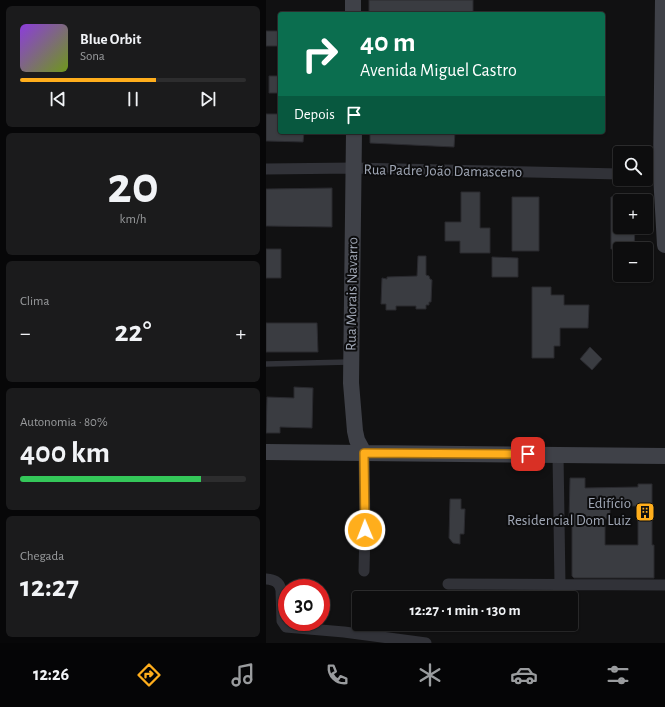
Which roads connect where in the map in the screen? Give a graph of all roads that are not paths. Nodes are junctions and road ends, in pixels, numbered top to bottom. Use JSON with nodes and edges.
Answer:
{"nodes":[{"id":1,"x":353,"y":0,"type":"edge"},
{"id":2,"x":662,"y":0,"type":"edge"},
{"id":3,"x":353,"y":12,"type":"edge"},
{"id":4,"x":354,"y":134,"type":"edge"},
{"id":5,"x":354,"y":168,"type":"junction"},
{"id":6,"x":266,"y":169,"type":"edge"},
{"id":7,"x":613,"y":174,"type":"edge"},
{"id":8,"x":653,"y":174,"type":"edge"},
{"id":9,"x":665,"y":245,"type":"edge"},
{"id":10,"x":352,"y":361,"type":"junction"},
{"id":11,"x":266,"y":364,"type":"edge"},
{"id":12,"x":266,"y":452,"type":"edge"},
{"id":13,"x":364,"y":453,"type":"junction"},
{"id":14,"x":558,"y":454,"type":"junction"},
{"id":15,"x":665,"y":456,"type":"edge"},
{"id":16,"x":364,"y":571,"type":"dead end"},
{"id":17,"x":266,"y":579,"type":"edge"},
{"id":18,"x":448,"y":584,"type":"dead end"},
{"id":19,"x":560,"y":585,"type":"junction"},
{"id":20,"x":665,"y":585,"type":"edge"},
{"id":21,"x":426,"y":643,"type":"edge"}],
"edges":[{"from":1,"to":3,"type":"main road"},
{"from":2,"to":8,"type":"main road"},
{"from":4,"to":5,"type":"main road","name":"Rua Morais Navarro"},
{"from":5,"to":6,"type":"street","name":"Rua Padre João Damasceno"},
{"from":5,"to":7,"type":"street","name":"Rua Padre João Damasceno"},
{"from":5,"to":10,"type":"main road","name":"Rua Morais Navarro"},
{"from":8,"to":9,"type":"main road"},
{"from":10,"to":11,"type":"lane"},
{"from":10,"to":13,"type":"main road","name":"Rua Morais Navarro"},
{"from":12,"to":13,"type":"main road"},
{"from":13,"to":14,"type":"main road"},
{"from":13,"to":16,"type":"street"},
{"from":14,"to":15,"type":"main road"},
{"from":14,"to":19,"type":"street"},
{"from":17,"to":21,"type":"street"},
{"from":18,"to":19,"type":"street"},
{"from":19,"to":20,"type":"street"}]}
